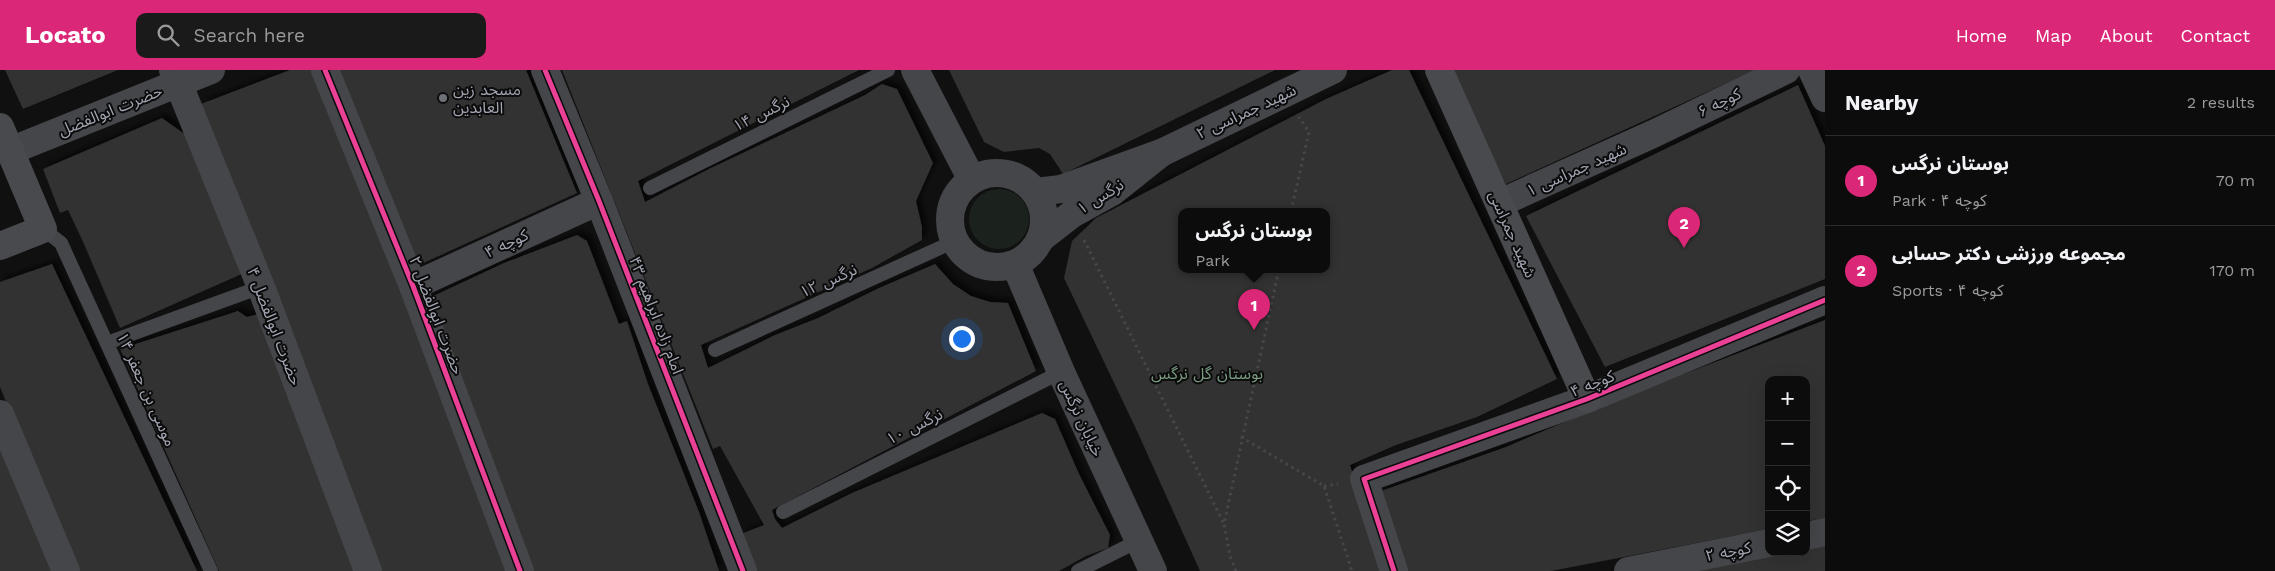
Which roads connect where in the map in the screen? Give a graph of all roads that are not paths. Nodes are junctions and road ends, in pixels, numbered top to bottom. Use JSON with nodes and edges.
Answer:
{"nodes":[{"id":1,"x":211,"y":70,"type":"edge"},
{"id":2,"x":325,"y":70,"type":"edge"},
{"id":3,"x":545,"y":70,"type":"edge"},
{"id":4,"x":888,"y":70,"type":"edge"},
{"id":5,"x":915,"y":70,"type":"edge"},
{"id":6,"x":1333,"y":70,"type":"edge"},
{"id":7,"x":1439,"y":70,"type":"edge"},
{"id":8,"x":1786,"y":70,"type":"edge"},
{"id":9,"x":1812,"y":70,"type":"edge"},
{"id":10,"x":175,"y":76,"type":"edge"},
{"id":11,"x":1825,"y":98,"type":"edge"},
{"id":12,"x":1653,"y":134,"type":"joint"},
{"id":13,"x":5,"y":139,"type":"edge"},
{"id":14,"x":1186,"y":140,"type":"joint"},
{"id":15,"x":1161,"y":153,"type":"junction"},
{"id":16,"x":972,"y":180,"type":"junction"},
{"id":17,"x":650,"y":188,"type":"dead end"},
{"id":18,"x":1035,"y":192,"type":"junction"},
{"id":19,"x":599,"y":201,"type":"junction"},
{"id":20,"x":1500,"y":203,"type":"junction"},
{"id":21,"x":43,"y":229,"type":"junction"},
{"id":22,"x":1040,"y":239,"type":"junction"},
{"id":23,"x":954,"y":241,"type":"junction"},
{"id":24,"x":0,"y":246,"type":"edge"},
{"id":25,"x":1014,"y":264,"type":"junction"},
{"id":26,"x":413,"y":286,"type":"junction"},
{"id":27,"x":261,"y":287,"type":"junction"},
{"id":28,"x":1825,"y":300,"type":"edge"},
{"id":29,"x":107,"y":343,"type":"junction"},
{"id":30,"x":715,"y":350,"type":"dead end"},
{"id":31,"x":1061,"y":372,"type":"junction"},
{"id":32,"x":1586,"y":399,"type":"junction"},
{"id":33,"x":0,"y":414,"type":"edge"},
{"id":34,"x":783,"y":512,"type":"dead end"},
{"id":35,"x":1825,"y":532,"type":"edge"},
{"id":36,"x":1810,"y":535,"type":"edge"},
{"id":37,"x":1138,"y":541,"type":"junction"},
{"id":38,"x":1765,"y":544,"type":"edge"},
{"id":39,"x":1667,"y":567,"type":"edge"},
{"id":40,"x":66,"y":571,"type":"edge"},
{"id":41,"x":211,"y":571,"type":"edge"},
{"id":42,"x":368,"y":571,"type":"edge"},
{"id":43,"x":520,"y":571,"type":"edge"},
{"id":44,"x":743,"y":571,"type":"edge"},
{"id":45,"x":1078,"y":571,"type":"edge"},
{"id":46,"x":1153,"y":571,"type":"edge"},
{"id":47,"x":1394,"y":571,"type":"edge"},
{"id":48,"x":1628,"y":571,"type":"edge"}],
"edges":[{"from":1,"to":10,"type":"street","name":"حضرت ابوالفضل"},
{"from":2,"to":26,"type":"street","name":"حضرت ابوالفضل ۲"},
{"from":3,"to":19,"type":"street","name":"امام زاده ابراهیم ۴۳"},
{"from":4,"to":17,"type":"lane","name":"نرگس ۱۴"},
{"from":5,"to":16,"type":"street"},
{"from":6,"to":14,"type":"street","name":"شهید جمراسی ۲"},
{"from":7,"to":20,"type":"street","name":"شهید جمراسی"},
{"from":8,"to":12,"type":"street","name":"کوچه ۶"},
{"from":9,"to":11,"type":"street"},
{"from":10,"to":13,"type":"street","name":"حضرت ابوالفضل"},
{"from":10,"to":27,"type":"street","name":"حضرت ابوالفضل ۴"},
{"from":12,"to":20,"type":"street","name":"شهید جمراسی ۱"},
{"from":13,"to":21,"type":"street"},
{"from":14,"to":15,"type":"street","name":"نرگس ۱"},
{"from":15,"to":18,"type":"street","name":"نرگس ۱"},
{"from":15,"to":22,"type":"street","name":"نرگس ۱"},
{"from":16,"to":18,"type":"street"},
{"from":16,"to":23,"type":"street"},
{"from":18,"to":22,"type":"street"},
{"from":19,"to":26,"type":"street","name":"کوچه ۴"},
{"from":19,"to":44,"type":"street","name":"امام زاده ابراهیم ۴۳"},
{"from":20,"to":32,"type":"street","name":"شهید جمراسی"},
{"from":21,"to":24,"type":"street"},
{"from":21,"to":29,"type":"lane","name":"موسی بن جعفر ۱۴"},
{"from":22,"to":25,"type":"street"},
{"from":23,"to":25,"type":"street"},
{"from":23,"to":30,"type":"lane","name":"نرگس ۱۲"},
{"from":25,"to":31,"type":"street","name":"خیابان نرگس"},
{"from":26,"to":43,"type":"street","name":"حضرت ابوالفضل ۲"},
{"from":27,"to":29,"type":"lane"},
{"from":27,"to":42,"type":"street","name":"حضرت ابوالفضل ۴"},
{"from":28,"to":32,"type":"street","name":"کوچه ۴"},
{"from":29,"to":41,"type":"lane","name":"موسی بن جعفر ۱۴"},
{"from":31,"to":34,"type":"lane","name":"نرگس ۱۰"},
{"from":31,"to":37,"type":"street","name":"خیابان نرگس"},
{"from":32,"to":47,"type":"street","name":"کوچه ۴"},
{"from":33,"to":40,"type":"street"},
{"from":35,"to":36,"type":"street"},
{"from":37,"to":45,"type":"lane"},
{"from":37,"to":46,"type":"street","name":"خیابان نرگس"},
{"from":38,"to":39,"type":"street","name":"کوچه ۲"},
{"from":39,"to":48,"type":"street","name":"کوچه ۲"}]}
